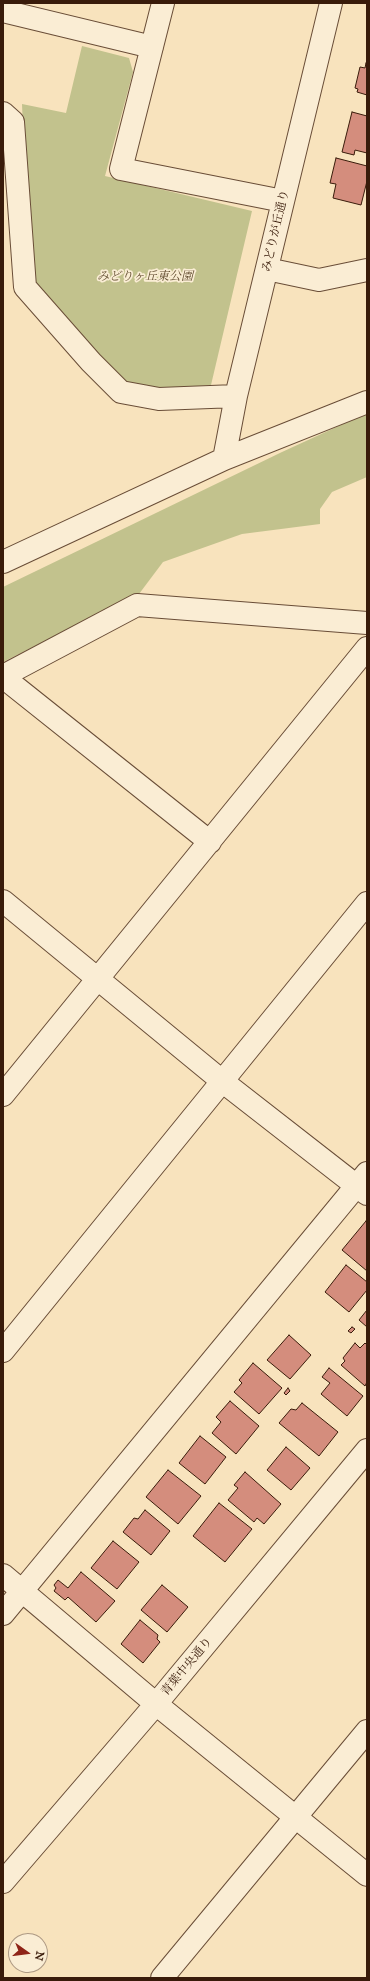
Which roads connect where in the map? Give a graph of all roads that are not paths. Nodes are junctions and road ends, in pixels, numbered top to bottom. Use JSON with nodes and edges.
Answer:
{"nodes":[{"id":1,"x":163,"y":3,"type":"edge"},
{"id":2,"x":331,"y":3,"type":"edge"},
{"id":3,"x":3,"y":11,"type":"edge"},
{"id":4,"x":152,"y":47,"type":"junction"},
{"id":5,"x":3,"y":113,"type":"edge"},
{"id":6,"x":283,"y":201,"type":"junction"},
{"id":7,"x":267,"y":269,"type":"junction"},
{"id":8,"x":367,"y":270,"type":"edge"},
{"id":9,"x":236,"y":396,"type":"junction"},
{"id":10,"x":367,"y":402,"type":"edge"},
{"id":11,"x":224,"y":459,"type":"junction"},
{"id":12,"x":3,"y":562,"type":"edge"},
{"id":13,"x":367,"y":623,"type":"edge"},
{"id":14,"x":367,"y":648,"type":"edge"},
{"id":15,"x":3,"y":676,"type":"edge"},
{"id":16,"x":210,"y":842,"type":"junction"},
{"id":17,"x":3,"y":901,"type":"edge"},
{"id":18,"x":367,"y":903,"type":"edge"},
{"id":19,"x":98,"y":980,"type":"junction"},
{"id":20,"x":222,"y":1081,"type":"junction"},
{"id":21,"x":3,"y":1095,"type":"edge"},
{"id":22,"x":364,"y":1184,"type":"edge"},
{"id":23,"x":3,"y":1351,"type":"edge"},
{"id":24,"x":367,"y":1450,"type":"edge"},
{"id":25,"x":3,"y":1575,"type":"edge"},
{"id":26,"x":22,"y":1591,"type":"junction"},
{"id":27,"x":3,"y":1614,"type":"edge"},
{"id":28,"x":156,"y":1704,"type":"junction"},
{"id":29,"x":367,"y":1731,"type":"edge"},
{"id":30,"x":296,"y":1816,"type":"junction"},
{"id":31,"x":367,"y":1875,"type":"edge"},
{"id":32,"x":3,"y":1882,"type":"edge"},
{"id":33,"x":162,"y":1978,"type":"edge"}],
"edges":[{"from":1,"to":4,"type":"street"},
{"from":2,"to":6,"type":"street","name":"みどりが丘通り"},
{"from":3,"to":4,"type":"street"},
{"from":4,"to":6,"type":"street"},
{"from":5,"to":9,"type":"street"},
{"from":6,"to":7,"type":"street","name":"みどりが丘通り"},
{"from":7,"to":8,"type":"street"},
{"from":7,"to":9,"type":"street","name":"みどりが丘通り"},
{"from":9,"to":11,"type":"street","name":"みどりが丘通り"},
{"from":10,"to":11,"type":"street"},
{"from":11,"to":12,"type":"street"},
{"from":13,"to":15,"type":"street"},
{"from":14,"to":16,"type":"street"},
{"from":15,"to":16,"type":"street"},
{"from":16,"to":19,"type":"street"},
{"from":17,"to":19,"type":"street"},
{"from":18,"to":20,"type":"street"},
{"from":19,"to":20,"type":"street"},
{"from":19,"to":21,"type":"street"},
{"from":20,"to":22,"type":"street"},
{"from":20,"to":23,"type":"street"},
{"from":22,"to":26,"type":"street"},
{"from":24,"to":28,"type":"street","name":"青葉中央通り"},
{"from":25,"to":26,"type":"street"},
{"from":26,"to":27,"type":"street"},
{"from":26,"to":28,"type":"street"},
{"from":28,"to":30,"type":"street"},
{"from":28,"to":32,"type":"street","name":"青葉中央通り"},
{"from":29,"to":30,"type":"street"},
{"from":30,"to":31,"type":"street"},
{"from":30,"to":33,"type":"street"}]}
